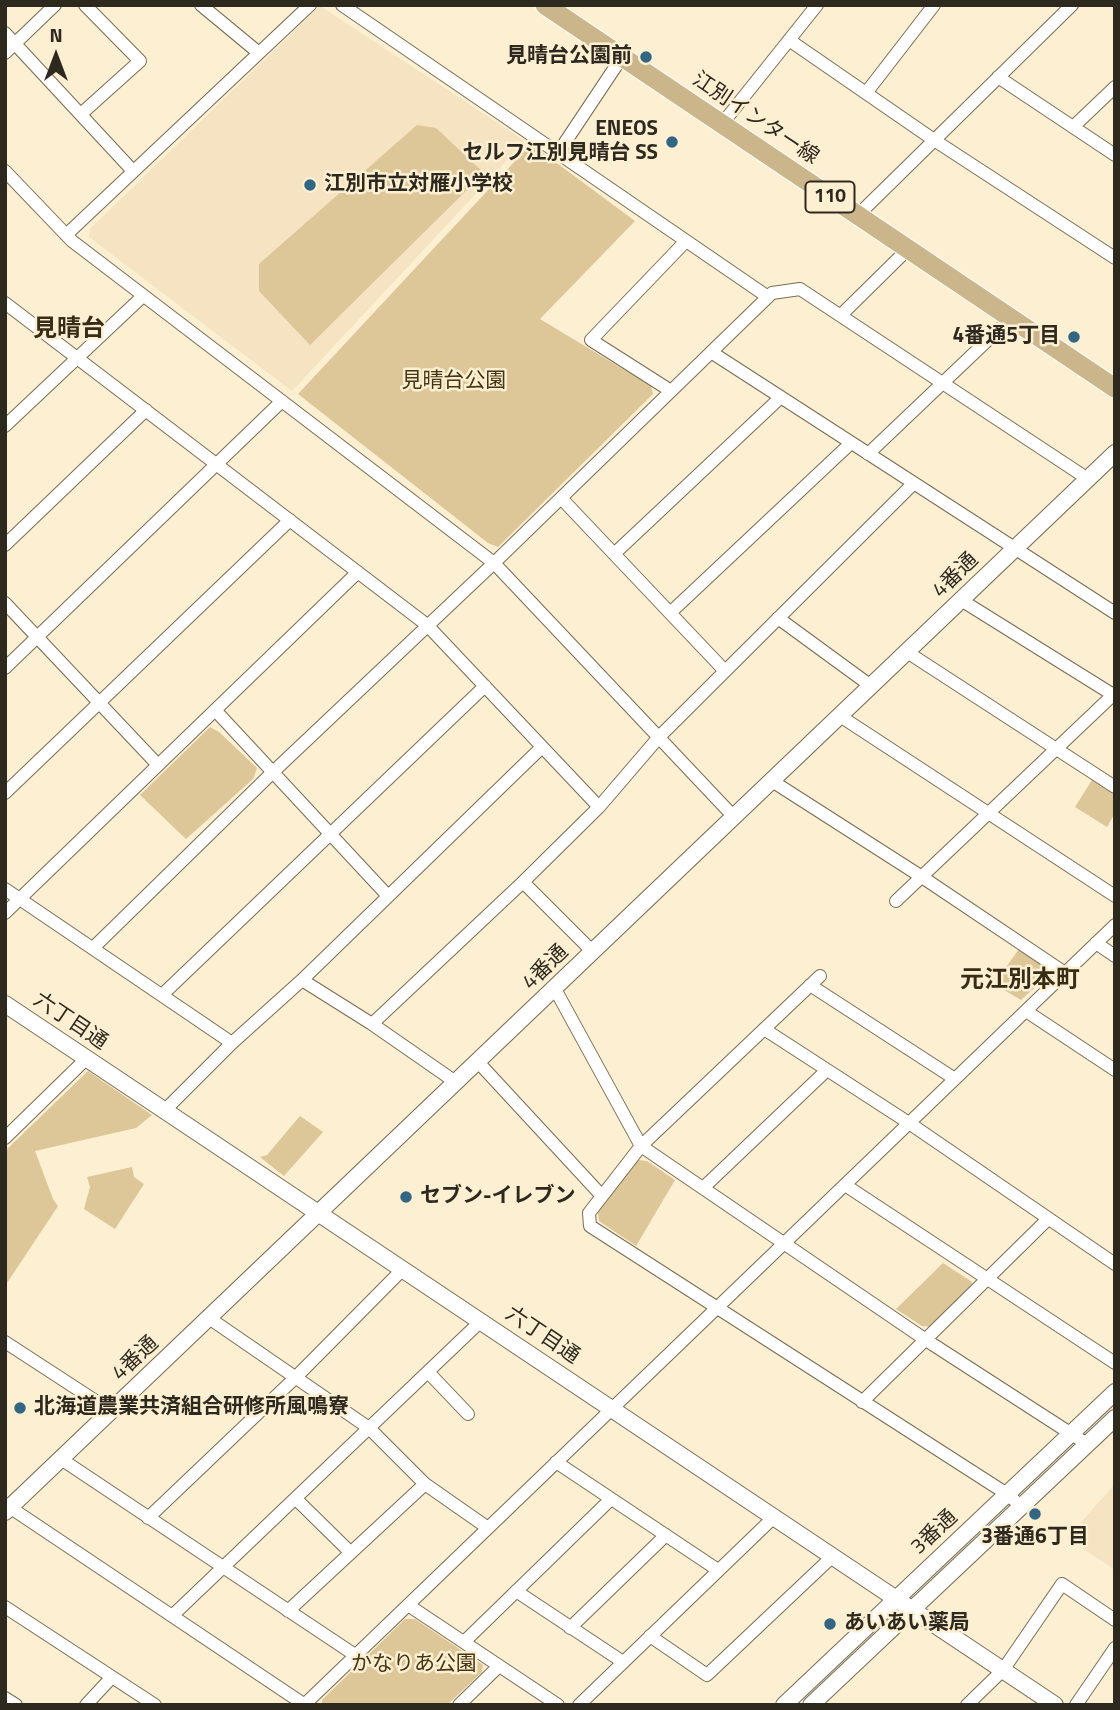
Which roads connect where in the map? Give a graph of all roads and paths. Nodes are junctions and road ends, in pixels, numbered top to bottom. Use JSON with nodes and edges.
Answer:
{"nodes":[{"id":1,"x":55,"y":5,"type":"edge"},
{"id":2,"x":85,"y":5,"type":"edge"},
{"id":3,"x":201,"y":5,"type":"edge"},
{"id":4,"x":310,"y":5,"type":"edge"},
{"id":5,"x":342,"y":5,"type":"edge"},
{"id":6,"x":545,"y":5,"type":"edge"},
{"id":7,"x":817,"y":5,"type":"edge"},
{"id":8,"x":934,"y":5,"type":"edge"},
{"id":9,"x":1072,"y":5,"type":"edge"},
{"id":10,"x":5,"y":33,"type":"edge"},
{"id":11,"x":789,"y":40,"type":"junction"},
{"id":12,"x":15,"y":43,"type":"junction"},
{"id":13,"x":5,"y":53,"type":"edge"},
{"id":14,"x":259,"y":53,"type":"junction"},
{"id":15,"x":622,"y":57,"type":"junction"},
{"id":16,"x":998,"y":77,"type":"junction"},
{"id":17,"x":1115,"y":87,"type":"edge"},
{"id":18,"x":866,"y":93,"type":"junction"},
{"id":19,"x":81,"y":114,"type":"junction"},
{"id":20,"x":722,"y":124,"type":"junction"},
{"id":21,"x":1073,"y":127,"type":"junction"},
{"id":22,"x":934,"y":140,"type":"junction"},
{"id":23,"x":558,"y":153,"type":"junction"},
{"id":24,"x":1115,"y":155,"type":"edge"},
{"id":25,"x":133,"y":171,"type":"junction"},
{"id":26,"x":5,"y":172,"type":"edge"},
{"id":27,"x":858,"y":215,"type":"junction"},
{"id":28,"x":66,"y":234,"type":"junction"},
{"id":29,"x":686,"y":241,"type":"junction"},
{"id":30,"x":908,"y":249,"type":"junction"},
{"id":31,"x":1115,"y":258,"type":"edge"},
{"id":32,"x":143,"y":296,"type":"junction"},
{"id":33,"x":768,"y":297,"type":"junction"},
{"id":34,"x":7,"y":307,"type":"edge"},
{"id":35,"x":841,"y":315,"type":"junction"},
{"id":36,"x":1011,"y":318,"type":"junction"},
{"id":37,"x":711,"y":352,"type":"junction"},
{"id":38,"x":77,"y":358,"type":"junction"},
{"id":39,"x":942,"y":383,"type":"junction"},
{"id":40,"x":1115,"y":388,"type":"edge"},
{"id":41,"x":671,"y":391,"type":"junction"},
{"id":42,"x":781,"y":397,"type":"junction"},
{"id":43,"x":282,"y":401,"type":"junction"},
{"id":44,"x":146,"y":410,"type":"junction"},
{"id":45,"x":5,"y":426,"type":"edge"},
{"id":46,"x":851,"y":443,"type":"junction"},
{"id":47,"x":1115,"y":453,"type":"edge"},
{"id":48,"x":868,"y":454,"type":"junction"},
{"id":49,"x":217,"y":464,"type":"junction"},
{"id":50,"x":1088,"y":479,"type":"junction"},
{"id":51,"x":914,"y":483,"type":"junction"},
{"id":52,"x":561,"y":498,"type":"junction"},
{"id":53,"x":290,"y":520,"type":"junction"},
{"id":54,"x":5,"y":545,"type":"edge"},
{"id":55,"x":1015,"y":549,"type":"junction"},
{"id":56,"x":614,"y":554,"type":"junction"},
{"id":57,"x":494,"y":563,"type":"junction"},
{"id":58,"x":358,"y":572,"type":"junction"},
{"id":59,"x":961,"y":600,"type":"junction"},
{"id":60,"x":5,"y":603,"type":"edge"},
{"id":61,"x":670,"y":613,"type":"junction"},
{"id":62,"x":1115,"y":614,"type":"edge"},
{"id":63,"x":778,"y":618,"type":"junction"},
{"id":64,"x":426,"y":625,"type":"junction"},
{"id":65,"x":38,"y":636,"type":"junction"},
{"id":66,"x":906,"y":652,"type":"junction"},
{"id":67,"x":5,"y":668,"type":"edge"},
{"id":68,"x":725,"y":671,"type":"junction"},
{"id":69,"x":485,"y":686,"type":"junction"},
{"id":70,"x":871,"y":686,"type":"junction"},
{"id":71,"x":1114,"y":695,"type":"edge"},
{"id":72,"x":100,"y":703,"type":"junction"},
{"id":73,"x":215,"y":710,"type":"junction"},
{"id":74,"x":840,"y":716,"type":"junction"},
{"id":75,"x":659,"y":737,"type":"junction"},
{"id":76,"x":542,"y":747,"type":"junction"},
{"id":77,"x":1056,"y":748,"type":"junction"},
{"id":78,"x":158,"y":765,"type":"junction"},
{"id":79,"x":273,"y":772,"type":"junction"},
{"id":80,"x":772,"y":781,"type":"junction"},
{"id":81,"x":1115,"y":787,"type":"edge"},
{"id":82,"x":5,"y":793,"type":"edge"},
{"id":83,"x":599,"y":807,"type":"junction"},
{"id":84,"x":988,"y":813,"type":"junction"},
{"id":85,"x":734,"y":817,"type":"junction"},
{"id":86,"x":331,"y":834,"type":"junction"},
{"id":87,"x":922,"y":877,"type":"junction"},
{"id":88,"x":523,"y":882,"type":"junction"},
{"id":89,"x":5,"y":889,"type":"edge"},
{"id":90,"x":388,"y":896,"type":"junction"},
{"id":91,"x":1115,"y":896,"type":"edge"},
{"id":92,"x":19,"y":898,"type":"junction"},
{"id":93,"x":896,"y":901,"type":"dead end"},
{"id":94,"x":5,"y":913,"type":"edge"},
{"id":95,"x":1115,"y":925,"type":"edge"},
{"id":96,"x":1096,"y":943,"type":"junction"},
{"id":97,"x":93,"y":948,"type":"junction"},
{"id":98,"x":593,"y":952,"type":"junction"},
{"id":99,"x":1115,"y":956,"type":"edge"},
{"id":100,"x":1065,"y":973,"type":"junction"},
{"id":101,"x":303,"y":980,"type":"junction"},
{"id":102,"x":555,"y":989,"type":"junction"},
{"id":103,"x":162,"y":995,"type":"junction"},
{"id":104,"x":5,"y":1003,"type":"edge"},
{"id":105,"x":1026,"y":1011,"type":"junction"},
{"id":106,"x":372,"y":1024,"type":"junction"},
{"id":107,"x":764,"y":1029,"type":"junction"},
{"id":108,"x":232,"y":1043,"type":"junction"},
{"id":109,"x":87,"y":1058,"type":"junction"},
{"id":110,"x":478,"y":1062,"type":"junction"},
{"id":111,"x":827,"y":1070,"type":"junction"},
{"id":112,"x":1115,"y":1070,"type":"edge"},
{"id":113,"x":955,"y":1079,"type":"junction"},
{"id":114,"x":457,"y":1083,"type":"junction"},
{"id":115,"x":165,"y":1110,"type":"junction"},
{"id":116,"x":909,"y":1123,"type":"junction"},
{"id":117,"x":5,"y":1138,"type":"edge"},
{"id":118,"x":641,"y":1146,"type":"junction"},
{"id":119,"x":845,"y":1185,"type":"junction"},
{"id":120,"x":703,"y":1188,"type":"junction"},
{"id":121,"x":602,"y":1196,"type":"junction"},
{"id":122,"x":320,"y":1213,"type":"junction"},
{"id":123,"x":1048,"y":1219,"type":"junction"},
{"id":124,"x":785,"y":1244,"type":"junction"},
{"id":125,"x":1115,"y":1264,"type":"edge"},
{"id":126,"x":402,"y":1269,"type":"junction"},
{"id":127,"x":987,"y":1279,"type":"junction"},
{"id":128,"x":716,"y":1309,"type":"junction"},
{"id":129,"x":209,"y":1318,"type":"junction"},
{"id":130,"x":481,"y":1321,"type":"junction"},
{"id":131,"x":926,"y":1340,"type":"junction"},
{"id":132,"x":5,"y":1342,"type":"edge"},
{"id":133,"x":1115,"y":1363,"type":"edge"},
{"id":134,"x":428,"y":1372,"type":"junction"},
{"id":135,"x":295,"y":1378,"type":"junction"},
{"id":136,"x":1115,"y":1392,"type":"edge"},
{"id":137,"x":862,"y":1402,"type":"junction"},
{"id":138,"x":613,"y":1409,"type":"junction"},
{"id":139,"x":111,"y":1411,"type":"junction"},
{"id":140,"x":468,"y":1414,"type":"dead end"},
{"id":141,"x":1115,"y":1418,"type":"edge"},
{"id":142,"x":369,"y":1428,"type":"junction"},
{"id":143,"x":1072,"y":1433,"type":"junction"},
{"id":144,"x":1087,"y":1444,"type":"junction"},
{"id":145,"x":61,"y":1459,"type":"junction"},
{"id":146,"x":556,"y":1462,"type":"junction"},
{"id":147,"x":425,"y":1484,"type":"junction"},
{"id":148,"x":1007,"y":1494,"type":"junction"},
{"id":149,"x":296,"y":1499,"type":"junction"},
{"id":150,"x":611,"y":1499,"type":"junction"},
{"id":151,"x":1021,"y":1506,"type":"junction"},
{"id":152,"x":7,"y":1508,"type":"edge"},
{"id":153,"x":774,"y":1517,"type":"junction"},
{"id":154,"x":148,"y":1518,"type":"junction"},
{"id":155,"x":488,"y":1528,"type":"junction"},
{"id":156,"x":666,"y":1535,"type":"junction"},
{"id":157,"x":351,"y":1553,"type":"junction"},
{"id":158,"x":833,"y":1556,"type":"junction"},
{"id":159,"x":224,"y":1568,"type":"junction"},
{"id":160,"x":718,"y":1570,"type":"junction"},
{"id":161,"x":516,"y":1591,"type":"junction"},
{"id":162,"x":896,"y":1599,"type":"junction"},
{"id":163,"x":408,"y":1605,"type":"junction"},
{"id":164,"x":5,"y":1607,"type":"edge"},
{"id":165,"x":913,"y":1609,"type":"junction"},
{"id":166,"x":288,"y":1611,"type":"junction"},
{"id":167,"x":172,"y":1616,"type":"junction"},
{"id":168,"x":1115,"y":1620,"type":"edge"},
{"id":169,"x":570,"y":1628,"type":"junction"},
{"id":170,"x":650,"y":1636,"type":"junction"},
{"id":171,"x":464,"y":1642,"type":"junction"},
{"id":172,"x":1115,"y":1648,"type":"edge"},
{"id":173,"x":355,"y":1655,"type":"junction"},
{"id":174,"x":623,"y":1662,"type":"junction"},
{"id":175,"x":499,"y":1666,"type":"junction"},
{"id":176,"x":1003,"y":1670,"type":"junction"},
{"id":177,"x":113,"y":1677,"type":"junction"},
{"id":178,"x":5,"y":1698,"type":"edge"},
{"id":179,"x":16,"y":1705,"type":"edge"},
{"id":180,"x":86,"y":1705,"type":"edge"},
{"id":181,"x":155,"y":1705,"type":"edge"},
{"id":182,"x":304,"y":1705,"type":"edge"},
{"id":183,"x":459,"y":1705,"type":"edge"},
{"id":184,"x":558,"y":1705,"type":"edge"},
{"id":185,"x":579,"y":1705,"type":"edge"},
{"id":186,"x":784,"y":1705,"type":"edge"},
{"id":187,"x":811,"y":1705,"type":"edge"},
{"id":188,"x":967,"y":1705,"type":"edge"},
{"id":189,"x":1055,"y":1705,"type":"edge"},
{"id":190,"x":1076,"y":1705,"type":"edge"}],
"edges":[{"from":1,"to":12,"type":"street"},
{"from":2,"to":19,"type":"street"},
{"from":3,"to":14,"type":"street"},
{"from":4,"to":14,"type":"street"},
{"from":5,"to":23,"type":"street"},
{"from":6,"to":15,"type":"main road","name":"江別インター線","number":"110"},
{"from":7,"to":11,"type":"street"},
{"from":8,"to":18,"type":"street"},
{"from":9,"to":16,"type":"street"},
{"from":10,"to":12,"type":"street"},
{"from":11,"to":18,"type":"street"},
{"from":11,"to":20,"type":"street"},
{"from":12,"to":13,"type":"street"},
{"from":12,"to":19,"type":"street"},
{"from":14,"to":25,"type":"street"},
{"from":15,"to":20,"type":"main road","name":"江別インター線","number":"110"},
{"from":15,"to":23,"type":"street"},
{"from":16,"to":21,"type":"street"},
{"from":16,"to":22,"type":"street"},
{"from":17,"to":21,"type":"street"},
{"from":18,"to":22,"type":"street"},
{"from":19,"to":25,"type":"street"},
{"from":20,"to":27,"type":"main road","name":"江別インター線","number":"110"},
{"from":21,"to":24,"type":"street"},
{"from":22,"to":27,"type":"street"},
{"from":22,"to":31,"type":"street"},
{"from":23,"to":29,"type":"street"},
{"from":25,"to":28,"type":"street"},
{"from":26,"to":28,"type":"street"},
{"from":27,"to":30,"type":"main road","name":"江別インター線","number":"110"},
{"from":28,"to":32,"type":"street"},
{"from":29,"to":33,"type":"street"},
{"from":29,"to":41,"type":"street"},
{"from":30,"to":35,"type":"street"},
{"from":30,"to":36,"type":"main road","name":"江別インター線","number":"110"},
{"from":32,"to":38,"type":"street"},
{"from":32,"to":43,"type":"street"},
{"from":33,"to":35,"type":"street"},
{"from":33,"to":37,"type":"street"},
{"from":34,"to":38,"type":"street"},
{"from":35,"to":39,"type":"street"},
{"from":36,"to":39,"type":"street"},
{"from":36,"to":40,"type":"main road","name":"江別インター線","number":"110"},
{"from":37,"to":41,"type":"street"},
{"from":37,"to":42,"type":"street"},
{"from":38,"to":44,"type":"street"},
{"from":38,"to":45,"type":"street"},
{"from":39,"to":48,"type":"street"},
{"from":39,"to":50,"type":"street"},
{"from":41,"to":52,"type":"street"},
{"from":42,"to":46,"type":"street"},
{"from":42,"to":56,"type":"street"},
{"from":43,"to":49,"type":"street"},
{"from":43,"to":57,"type":"street"},
{"from":44,"to":49,"type":"street"},
{"from":44,"to":54,"type":"street"},
{"from":46,"to":48,"type":"street"},
{"from":46,"to":61,"type":"street"},
{"from":47,"to":50,"type":"street","name":"4番通"},
{"from":48,"to":51,"type":"street"},
{"from":49,"to":53,"type":"street"},
{"from":49,"to":65,"type":"street"},
{"from":50,"to":55,"type":"street","name":"4番通"},
{"from":51,"to":55,"type":"street"},
{"from":51,"to":63,"type":"street"},
{"from":52,"to":56,"type":"street"},
{"from":52,"to":57,"type":"street"},
{"from":53,"to":58,"type":"street"},
{"from":53,"to":72,"type":"street"},
{"from":55,"to":59,"type":"street","name":"4番通"},
{"from":55,"to":62,"type":"street"},
{"from":56,"to":61,"type":"street"},
{"from":57,"to":64,"type":"street"},
{"from":57,"to":75,"type":"street"},
{"from":58,"to":64,"type":"street"},
{"from":58,"to":73,"type":"street"},
{"from":59,"to":66,"type":"street","name":"4番通"},
{"from":59,"to":71,"type":"street"},
{"from":60,"to":65,"type":"street"},
{"from":61,"to":68,"type":"street"},
{"from":63,"to":68,"type":"street"},
{"from":63,"to":70,"type":"street"},
{"from":64,"to":69,"type":"street"},
{"from":64,"to":79,"type":"street"},
{"from":65,"to":67,"type":"street"},
{"from":65,"to":72,"type":"street"},
{"from":66,"to":70,"type":"street","name":"4番通"},
{"from":66,"to":77,"type":"street"},
{"from":68,"to":75,"type":"street"},
{"from":69,"to":76,"type":"street"},
{"from":69,"to":86,"type":"street"},
{"from":70,"to":74,"type":"street","name":"4番通"},
{"from":71,"to":77,"type":"street"},
{"from":72,"to":78,"type":"street"},
{"from":72,"to":82,"type":"street"},
{"from":73,"to":78,"type":"street"},
{"from":73,"to":79,"type":"street"},
{"from":74,"to":80,"type":"street","name":"4番通"},
{"from":74,"to":84,"type":"street"},
{"from":75,"to":83,"type":"street"},
{"from":75,"to":85,"type":"street"},
{"from":76,"to":83,"type":"street"},
{"from":76,"to":90,"type":"street"},
{"from":77,"to":81,"type":"street"},
{"from":77,"to":84,"type":"street"},
{"from":78,"to":92,"type":"street"},
{"from":79,"to":86,"type":"street"},
{"from":79,"to":97,"type":"street"},
{"from":80,"to":85,"type":"street","name":"4番通"},
{"from":80,"to":87,"type":"street"},
{"from":83,"to":88,"type":"street"},
{"from":84,"to":87,"type":"street"},
{"from":84,"to":91,"type":"street"},
{"from":85,"to":98,"type":"street","name":"4番通"},
{"from":86,"to":90,"type":"street"},
{"from":86,"to":103,"type":"street"},
{"from":87,"to":93,"type":"street"},
{"from":87,"to":100,"type":"street"},
{"from":88,"to":98,"type":"street"},
{"from":88,"to":106,"type":"street"},
{"from":89,"to":92,"type":"street"},
{"from":90,"to":101,"type":"street"},
{"from":92,"to":94,"type":"street"},
{"from":92,"to":97,"type":"street"},
{"from":95,"to":96,"type":"street"},
{"from":96,"to":99,"type":"street"},
{"from":96,"to":100,"type":"street"},
{"from":97,"to":103,"type":"street"},
{"from":98,"to":102,"type":"street","name":"4番通"},
{"from":100,"to":105,"type":"street"},
{"from":101,"to":106,"type":"street"},
{"from":101,"to":108,"type":"street"},
{"from":102,"to":110,"type":"street","name":"4番通"},
{"from":102,"to":118,"type":"street"},
{"from":103,"to":108,"type":"street"},
{"from":104,"to":109,"type":"street","name":"六丁目通"},
{"from":105,"to":112,"type":"street"},
{"from":105,"to":113,"type":"street"},
{"from":106,"to":114,"type":"street"},
{"from":107,"to":111,"type":"street"},
{"from":107,"to":113,"type":"street"},
{"from":107,"to":118,"type":"street"},
{"from":108,"to":115,"type":"street"},
{"from":109,"to":115,"type":"street","name":"六丁目通"},
{"from":109,"to":117,"type":"street"},
{"from":110,"to":114,"type":"street","name":"4番通"},
{"from":110,"to":121,"type":"street"},
{"from":111,"to":116,"type":"street"},
{"from":111,"to":120,"type":"street"},
{"from":113,"to":116,"type":"street"},
{"from":114,"to":122,"type":"street","name":"4番通"},
{"from":115,"to":122,"type":"street","name":"六丁目通"},
{"from":116,"to":119,"type":"street"},
{"from":116,"to":123,"type":"street"},
{"from":118,"to":120,"type":"street"},
{"from":118,"to":121,"type":"street"},
{"from":119,"to":124,"type":"street"},
{"from":119,"to":127,"type":"street"},
{"from":120,"to":124,"type":"street"},
{"from":121,"to":128,"type":"street"},
{"from":122,"to":126,"type":"street","name":"六丁目通"},
{"from":122,"to":129,"type":"street","name":"4番通"},
{"from":123,"to":125,"type":"street"},
{"from":123,"to":127,"type":"street"},
{"from":124,"to":128,"type":"street"},
{"from":124,"to":131,"type":"street"},
{"from":126,"to":130,"type":"street","name":"六丁目通"},
{"from":126,"to":135,"type":"street"},
{"from":127,"to":131,"type":"street"},
{"from":127,"to":133,"type":"street"},
{"from":128,"to":137,"type":"street"},
{"from":128,"to":138,"type":"street"},
{"from":129,"to":135,"type":"street"},
{"from":129,"to":139,"type":"street","name":"4番通"},
{"from":130,"to":134,"type":"street"},
{"from":130,"to":138,"type":"street","name":"六丁目通"},
{"from":131,"to":137,"type":"street"},
{"from":131,"to":143,"type":"street"},
{"from":132,"to":139,"type":"street"},
{"from":134,"to":140,"type":"street"},
{"from":134,"to":142,"type":"street"},
{"from":135,"to":142,"type":"street"},
{"from":135,"to":154,"type":"street"},
{"from":136,"to":143,"type":"street","name":"3番通"},
{"from":137,"to":148,"type":"street"},
{"from":138,"to":146,"type":"street"},
{"from":138,"to":153,"type":"street","name":"六丁目通"},
{"from":139,"to":145,"type":"street","name":"4番通"},
{"from":141,"to":144,"type":"street","name":"3番通"},
{"from":142,"to":147,"type":"street"},
{"from":142,"to":149,"type":"street"},
{"from":143,"to":144,"type":"street"},
{"from":143,"to":148,"type":"street","name":"3番通"},
{"from":144,"to":151,"type":"street","name":"3番通"},
{"from":145,"to":152,"type":"street","name":"4番通"},
{"from":145,"to":154,"type":"street"},
{"from":146,"to":150,"type":"street"},
{"from":146,"to":155,"type":"street"},
{"from":147,"to":155,"type":"street"},
{"from":147,"to":157,"type":"street"},
{"from":148,"to":151,"type":"street"},
{"from":148,"to":162,"type":"street","name":"3番通"},
{"from":149,"to":157,"type":"street"},
{"from":149,"to":159,"type":"street"},
{"from":150,"to":156,"type":"street"},
{"from":150,"to":161,"type":"street"},
{"from":151,"to":165,"type":"street","name":"3番通"},
{"from":152,"to":167,"type":"street"},
{"from":153,"to":158,"type":"street","name":"六丁目通"},
{"from":153,"to":160,"type":"street"},
{"from":154,"to":159,"type":"street"},
{"from":155,"to":163,"type":"street"},
{"from":156,"to":160,"type":"street"},
{"from":156,"to":169,"type":"street"},
{"from":157,"to":166,"type":"street"},
{"from":158,"to":162,"type":"street","name":"六丁目通"},
{"from":158,"to":170,"type":"street"},
{"from":159,"to":166,"type":"street"},
{"from":159,"to":167,"type":"street"},
{"from":160,"to":170,"type":"street"},
{"from":161,"to":169,"type":"street"},
{"from":161,"to":171,"type":"street"},
{"from":162,"to":165,"type":"street","name":"六丁目通"},
{"from":162,"to":186,"type":"street","name":"3番通"},
{"from":163,"to":171,"type":"street"},
{"from":163,"to":173,"type":"street"},
{"from":164,"to":177,"type":"street"},
{"from":165,"to":176,"type":"street","name":"六丁目通"},
{"from":165,"to":187,"type":"street","name":"3番通"},
{"from":166,"to":173,"type":"street"},
{"from":167,"to":182,"type":"street"},
{"from":168,"to":176,"type":"street"},
{"from":169,"to":174,"type":"street"},
{"from":170,"to":174,"type":"street"},
{"from":171,"to":175,"type":"street"},
{"from":172,"to":190,"type":"street"},
{"from":173,"to":182,"type":"street"},
{"from":174,"to":185,"type":"street"},
{"from":175,"to":183,"type":"street"},
{"from":175,"to":184,"type":"street"},
{"from":176,"to":188,"type":"street"},
{"from":176,"to":189,"type":"street","name":"六丁目通"},
{"from":177,"to":180,"type":"street"},
{"from":177,"to":181,"type":"street"},
{"from":178,"to":179,"type":"street"}]}
